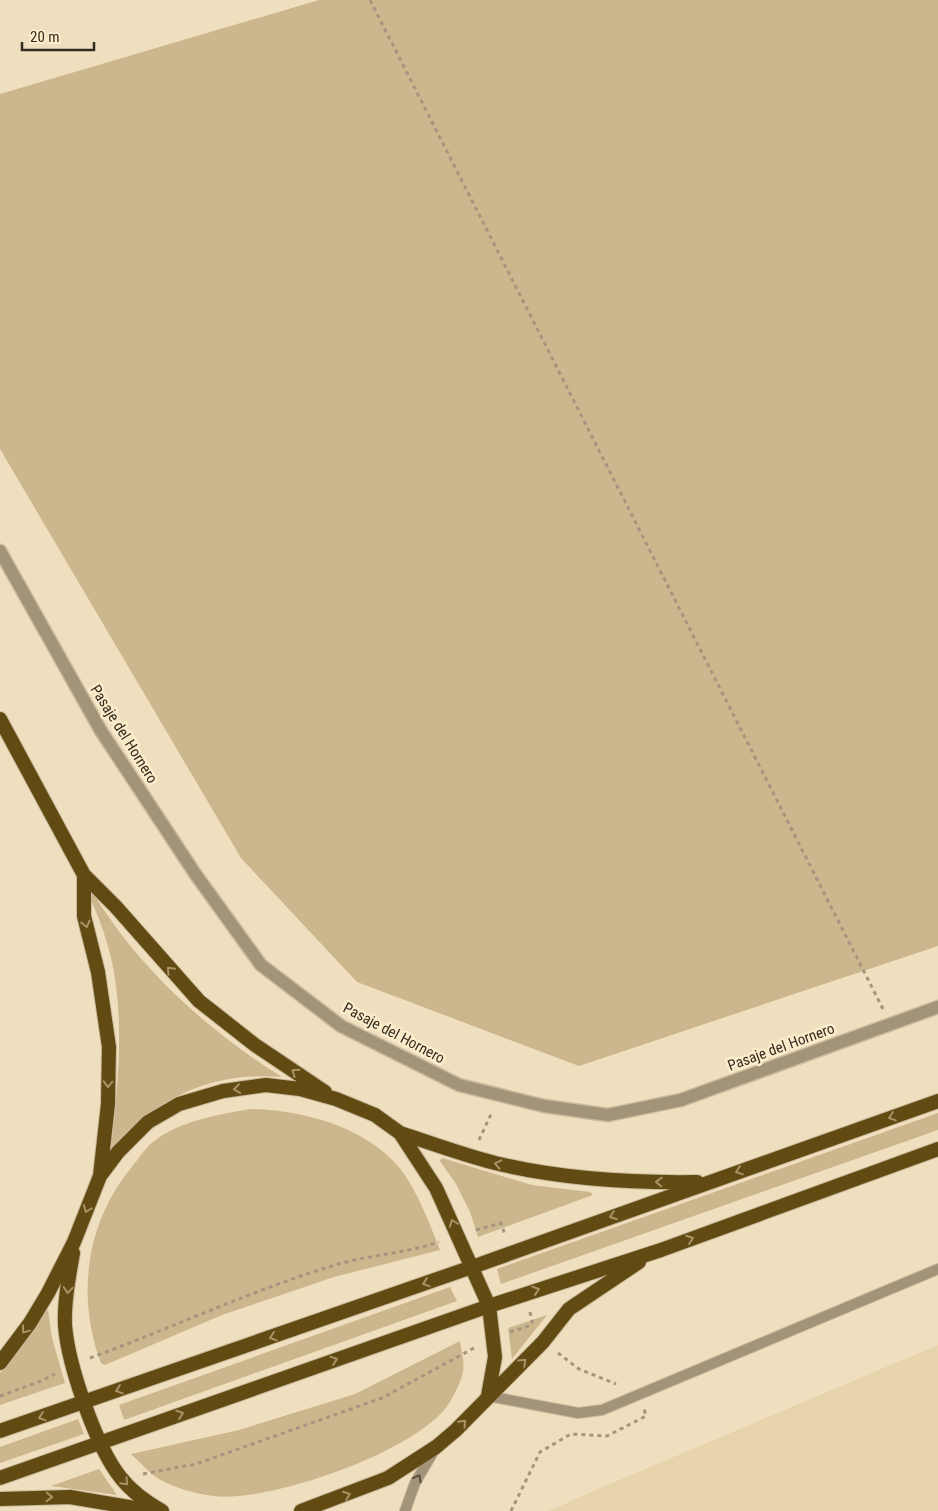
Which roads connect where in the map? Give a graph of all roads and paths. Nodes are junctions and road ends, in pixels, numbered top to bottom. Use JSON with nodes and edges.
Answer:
{"nodes":[{"id":1,"x":370,"y":0,"type":"edge"},
{"id":2,"x":0,"y":551,"type":"edge"},
{"id":3,"x":0,"y":719,"type":"edge"},
{"id":4,"x":84,"y":875,"type":"junction"},
{"id":5,"x":938,"y":1007,"type":"edge"},
{"id":6,"x":891,"y":1024,"type":"junction"},
{"id":7,"x":500,"y":1096,"type":"junction"},
{"id":8,"x":336,"y":1099,"type":"junction"},
{"id":9,"x":938,"y":1101,"type":"edge"},
{"id":10,"x":400,"y":1133,"type":"junction"},
{"id":11,"x":938,"y":1149,"type":"edge"},
{"id":12,"x":472,"y":1156,"type":"junction"},
{"id":13,"x":100,"y":1176,"type":"junction"},
{"id":14,"x":708,"y":1181,"type":"junction"},
{"id":15,"x":458,"y":1236,"type":"junction"},
{"id":16,"x":74,"y":1242,"type":"junction"},
{"id":17,"x":661,"y":1250,"type":"junction"},
{"id":18,"x":511,"y":1253,"type":"junction"},
{"id":19,"x":472,"y":1267,"type":"junction"},
{"id":20,"x":938,"y":1269,"type":"edge"},
{"id":21,"x":527,"y":1293,"type":"junction"},
{"id":22,"x":490,"y":1306,"type":"junction"},
{"id":23,"x":494,"y":1337,"type":"junction"},
{"id":24,"x":0,"y":1363,"type":"edge"},
{"id":25,"x":73,"y":1364,"type":"junction"},
{"id":26,"x":0,"y":1396,"type":"edge"},
{"id":27,"x":488,"y":1396,"type":"junction"},
{"id":28,"x":83,"y":1402,"type":"junction"},
{"id":29,"x":0,"y":1431,"type":"edge"},
{"id":30,"x":102,"y":1442,"type":"junction"},
{"id":31,"x":436,"y":1447,"type":"junction"},
{"id":32,"x":0,"y":1478,"type":"edge"},
{"id":33,"x":121,"y":1478,"type":"junction"},
{"id":34,"x":0,"y":1499,"type":"edge"},
{"id":35,"x":152,"y":1511,"type":"edge"},
{"id":36,"x":162,"y":1511,"type":"edge"},
{"id":37,"x":301,"y":1511,"type":"edge"},
{"id":38,"x":405,"y":1511,"type":"edge"}],
"edges":[{"from":1,"to":6,"type":"path"},
{"from":2,"to":7,"type":"street","name":"Pasaje del Hornero"},
{"from":3,"to":4,"type":"highway"},
{"from":8,"to":4,"type":"highway","one_way":true},
{"from":4,"to":13,"type":"highway","one_way":true},
{"from":5,"to":6,"type":"street","name":"Pasaje del Hornero"},
{"from":6,"to":7,"type":"street","name":"Pasaje del Hornero"},
{"from":7,"to":12,"type":"path"},
{"from":8,"to":10,"type":"highway"},
{"from":8,"to":13,"type":"highway","one_way":true},
{"from":9,"to":14,"type":"highway","one_way":true},
{"from":10,"to":12,"type":"highway"},
{"from":15,"to":10,"type":"highway","one_way":true},
{"from":17,"to":11,"type":"highway","one_way":true},
{"from":14,"to":12,"type":"highway","one_way":true},
{"from":13,"to":16,"type":"highway","one_way":true},
{"from":14,"to":18,"type":"highway","one_way":true},
{"from":15,"to":18,"type":"path"},
{"from":15,"to":19,"type":"highway"},
{"from":15,"to":25,"type":"path"},
{"from":16,"to":24,"type":"highway","one_way":true},
{"from":16,"to":25,"type":"highway","one_way":true},
{"from":21,"to":17,"type":"highway","one_way":true},
{"from":27,"to":17,"type":"highway","one_way":true},
{"from":18,"to":19,"type":"highway"},
{"from":19,"to":22,"type":"highway"},
{"from":19,"to":28,"type":"highway","one_way":true},
{"from":20,"to":27,"type":"lane"},
{"from":21,"to":22,"type":"highway"},
{"from":21,"to":23,"type":"path"},
{"from":22,"to":23,"type":"highway"},
{"from":30,"to":22,"type":"highway","one_way":true},
{"from":23,"to":27,"type":"highway"},
{"from":23,"to":33,"type":"path"},
{"from":25,"to":26,"type":"path"},
{"from":25,"to":28,"type":"highway"},
{"from":31,"to":27,"type":"highway","one_way":true},
{"from":28,"to":29,"type":"highway","one_way":true},
{"from":28,"to":30,"type":"highway"},
{"from":30,"to":32,"type":"highway"},
{"from":30,"to":33,"type":"highway"},
{"from":37,"to":31,"type":"highway","one_way":true},
{"from":38,"to":31,"type":"lane","one_way":true},
{"from":33,"to":36,"type":"highway","one_way":true},
{"from":34,"to":35,"type":"highway","one_way":true}]}
